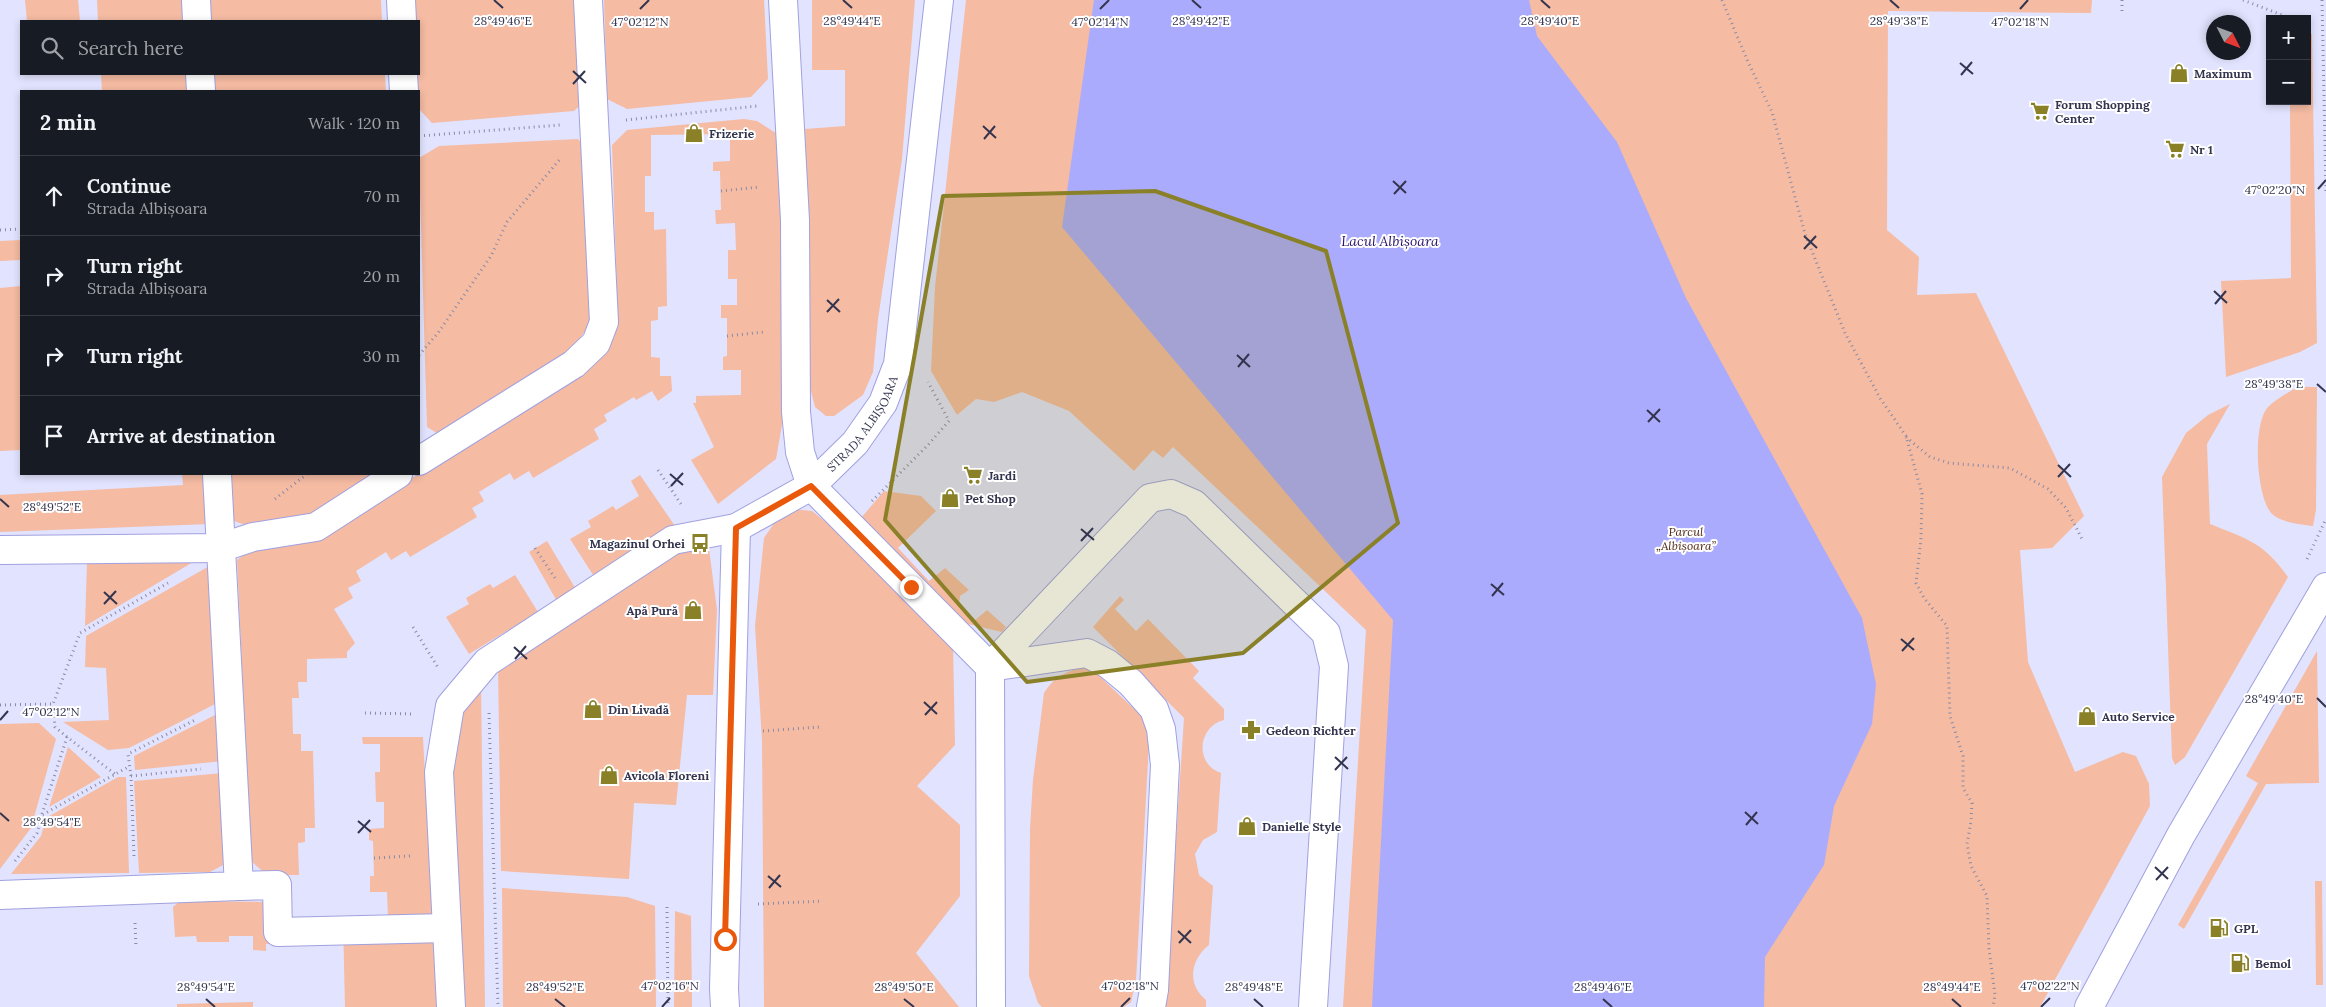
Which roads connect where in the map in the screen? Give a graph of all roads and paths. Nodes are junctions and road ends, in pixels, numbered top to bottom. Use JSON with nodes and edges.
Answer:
{"nodes":[{"id":1,"x":196,"y":0,"type":"edge"},
{"id":2,"x":401,"y":0,"type":"edge"},
{"id":3,"x":588,"y":0,"type":"edge"},
{"id":4,"x":783,"y":0,"type":"edge"},
{"id":5,"x":939,"y":0,"type":"edge"},
{"id":6,"x":1722,"y":0,"type":"edge"},
{"id":7,"x":2122,"y":0,"type":"edge"},
{"id":8,"x":2242,"y":0,"type":"edge"},
{"id":9,"x":2322,"y":0,"type":"edge"},
{"id":10,"x":2122,"y":13,"type":"dead end"},
{"id":11,"x":2282,"y":15,"type":"dead end"},
{"id":12,"x":197,"y":20,"type":"edge"},
{"id":13,"x":402,"y":20,"type":"edge"},
{"id":14,"x":200,"y":75,"type":"edge"},
{"id":15,"x":403,"y":75,"type":"edge"},
{"id":16,"x":201,"y":90,"type":"edge"},
{"id":17,"x":404,"y":90,"type":"edge"},
{"id":18,"x":789,"y":102,"type":"junction"},
{"id":19,"x":594,"y":123,"type":"junction"},
{"id":20,"x":420,"y":136,"type":"edge"},
{"id":21,"x":793,"y":184,"type":"junction"},
{"id":22,"x":721,"y":191,"type":"dead end"},
{"id":23,"x":2326,"y":192,"type":"edge"},
{"id":24,"x":20,"y":229,"type":"edge"},
{"id":25,"x":0,"y":230,"type":"edge"},
{"id":26,"x":420,"y":354,"type":"edge"},
{"id":27,"x":1906,"y":436,"type":"junction"},
{"id":28,"x":420,"y":460,"type":"edge"},
{"id":29,"x":658,"y":470,"type":"dead end"},
{"id":30,"x":217,"y":475,"type":"edge"},
{"id":31,"x":396,"y":475,"type":"edge"},
{"id":32,"x":811,"y":486,"type":"junction"},
{"id":33,"x":736,"y":528,"type":"junction"},
{"id":34,"x":700,"y":534,"type":"junction"},
{"id":35,"x":2083,"y":541,"type":"dead end"},
{"id":36,"x":220,"y":548,"type":"junction"},
{"id":37,"x":0,"y":550,"type":"edge"},
{"id":38,"x":172,"y":581,"type":"dead end"},
{"id":39,"x":2326,"y":587,"type":"edge"},
{"id":40,"x":413,"y":627,"type":"dead end"},
{"id":41,"x":488,"y":662,"type":"junction"},
{"id":42,"x":990,"y":667,"type":"junction"},
{"id":43,"x":53,"y":704,"type":"junction"},
{"id":44,"x":228,"y":704,"type":"junction"},
{"id":45,"x":0,"y":705,"type":"edge"},
{"id":46,"x":453,"y":706,"type":"junction"},
{"id":47,"x":365,"y":713,"type":"dead end"},
{"id":48,"x":820,"y":727,"type":"dead end"},
{"id":49,"x":731,"y":734,"type":"junction"},
{"id":50,"x":67,"y":737,"type":"junction"},
{"id":51,"x":130,"y":766,"type":"junction"},
{"id":52,"x":232,"y":767,"type":"junction"},
{"id":53,"x":115,"y":774,"type":"junction"},
{"id":54,"x":131,"y":776,"type":"junction"},
{"id":55,"x":42,"y":815,"type":"junction"},
{"id":56,"x":10,"y":868,"type":"dead end"},
{"id":57,"x":239,"y":886,"type":"junction"},
{"id":58,"x":135,"y":890,"type":"junction"},
{"id":59,"x":0,"y":895,"type":"edge"},
{"id":60,"x":823,"y":901,"type":"dead end"},
{"id":61,"x":726,"y":906,"type":"junction"},
{"id":62,"x":667,"y":907,"type":"dead end"},
{"id":63,"x":447,"y":928,"type":"junction"},
{"id":64,"x":136,"y":947,"type":"dead end"},
{"id":65,"x":451,"y":1007,"type":"edge"},
{"id":66,"x":498,"y":1007,"type":"edge"},
{"id":67,"x":668,"y":1007,"type":"edge"},
{"id":68,"x":725,"y":1007,"type":"edge"},
{"id":69,"x":991,"y":1007,"type":"edge"},
{"id":70,"x":1151,"y":1007,"type":"edge"},
{"id":71,"x":1313,"y":1007,"type":"edge"},
{"id":72,"x":1993,"y":1007,"type":"edge"},
{"id":73,"x":2089,"y":1007,"type":"edge"}],
"edges":[{"from":1,"to":12,"type":"main road"},
{"from":2,"to":13,"type":"main road"},
{"from":3,"to":19,"type":"main road"},
{"from":4,"to":18,"type":"main road"},
{"from":5,"to":32,"type":"main road","name":"STRADA ALBIȘOARA"},
{"from":6,"to":27,"type":"path"},
{"from":7,"to":10,"type":"path"},
{"from":8,"to":11,"type":"path"},
{"from":9,"to":23,"type":"path"},
{"from":14,"to":16,"type":"main road"},
{"from":15,"to":17,"type":"main road"},
{"from":18,"to":19,"type":"path"},
{"from":18,"to":21,"type":"main road"},
{"from":19,"to":20,"type":"path"},
{"from":19,"to":26,"type":"path"},
{"from":19,"to":28,"type":"main road"},
{"from":21,"to":22,"type":"path"},
{"from":21,"to":32,"type":"main road"},
{"from":24,"to":25,"type":"path"},
{"from":27,"to":35,"type":"path"},
{"from":27,"to":72,"type":"path"},
{"from":29,"to":34,"type":"path"},
{"from":30,"to":36,"type":"main road"},
{"from":31,"to":36,"type":"main road"},
{"from":32,"to":33,"type":"main road","name":"STRADA ALBIȘOARA"},
{"from":32,"to":42,"type":"main road"},
{"from":33,"to":34,"type":"main road","name":"STRADA ALBIȘOARA"},
{"from":33,"to":49,"type":"main road"},
{"from":34,"to":41,"type":"main road","name":"STRADA ALBIȘOARA"},
{"from":36,"to":37,"type":"main road"},
{"from":36,"to":44,"type":"main road"},
{"from":38,"to":43,"type":"path"},
{"from":39,"to":73,"type":"main road"},
{"from":40,"to":46,"type":"path"},
{"from":41,"to":46,"type":"main road","name":"STRADA ALBIȘOARA"},
{"from":41,"to":66,"type":"path"},
{"from":42,"to":69,"type":"main road"},
{"from":42,"to":70,"type":"main road"},
{"from":42,"to":71,"type":"main road"},
{"from":43,"to":45,"type":"path"},
{"from":43,"to":50,"type":"path"},
{"from":44,"to":51,"type":"path"},
{"from":44,"to":52,"type":"main road"},
{"from":46,"to":47,"type":"path"},
{"from":46,"to":63,"type":"main road"},
{"from":48,"to":49,"type":"path"},
{"from":49,"to":61,"type":"main road"},
{"from":50,"to":53,"type":"path"},
{"from":50,"to":55,"type":"path"},
{"from":51,"to":53,"type":"path"},
{"from":51,"to":54,"type":"path"},
{"from":52,"to":54,"type":"path"},
{"from":52,"to":57,"type":"main road"},
{"from":53,"to":55,"type":"path"},
{"from":54,"to":58,"type":"path"},
{"from":55,"to":56,"type":"path"},
{"from":57,"to":58,"type":"main road"},
{"from":57,"to":63,"type":"main road"},
{"from":58,"to":59,"type":"main road"},
{"from":58,"to":64,"type":"path"},
{"from":60,"to":61,"type":"path"},
{"from":61,"to":68,"type":"main road"},
{"from":62,"to":67,"type":"path"},
{"from":63,"to":65,"type":"main road"}]}
